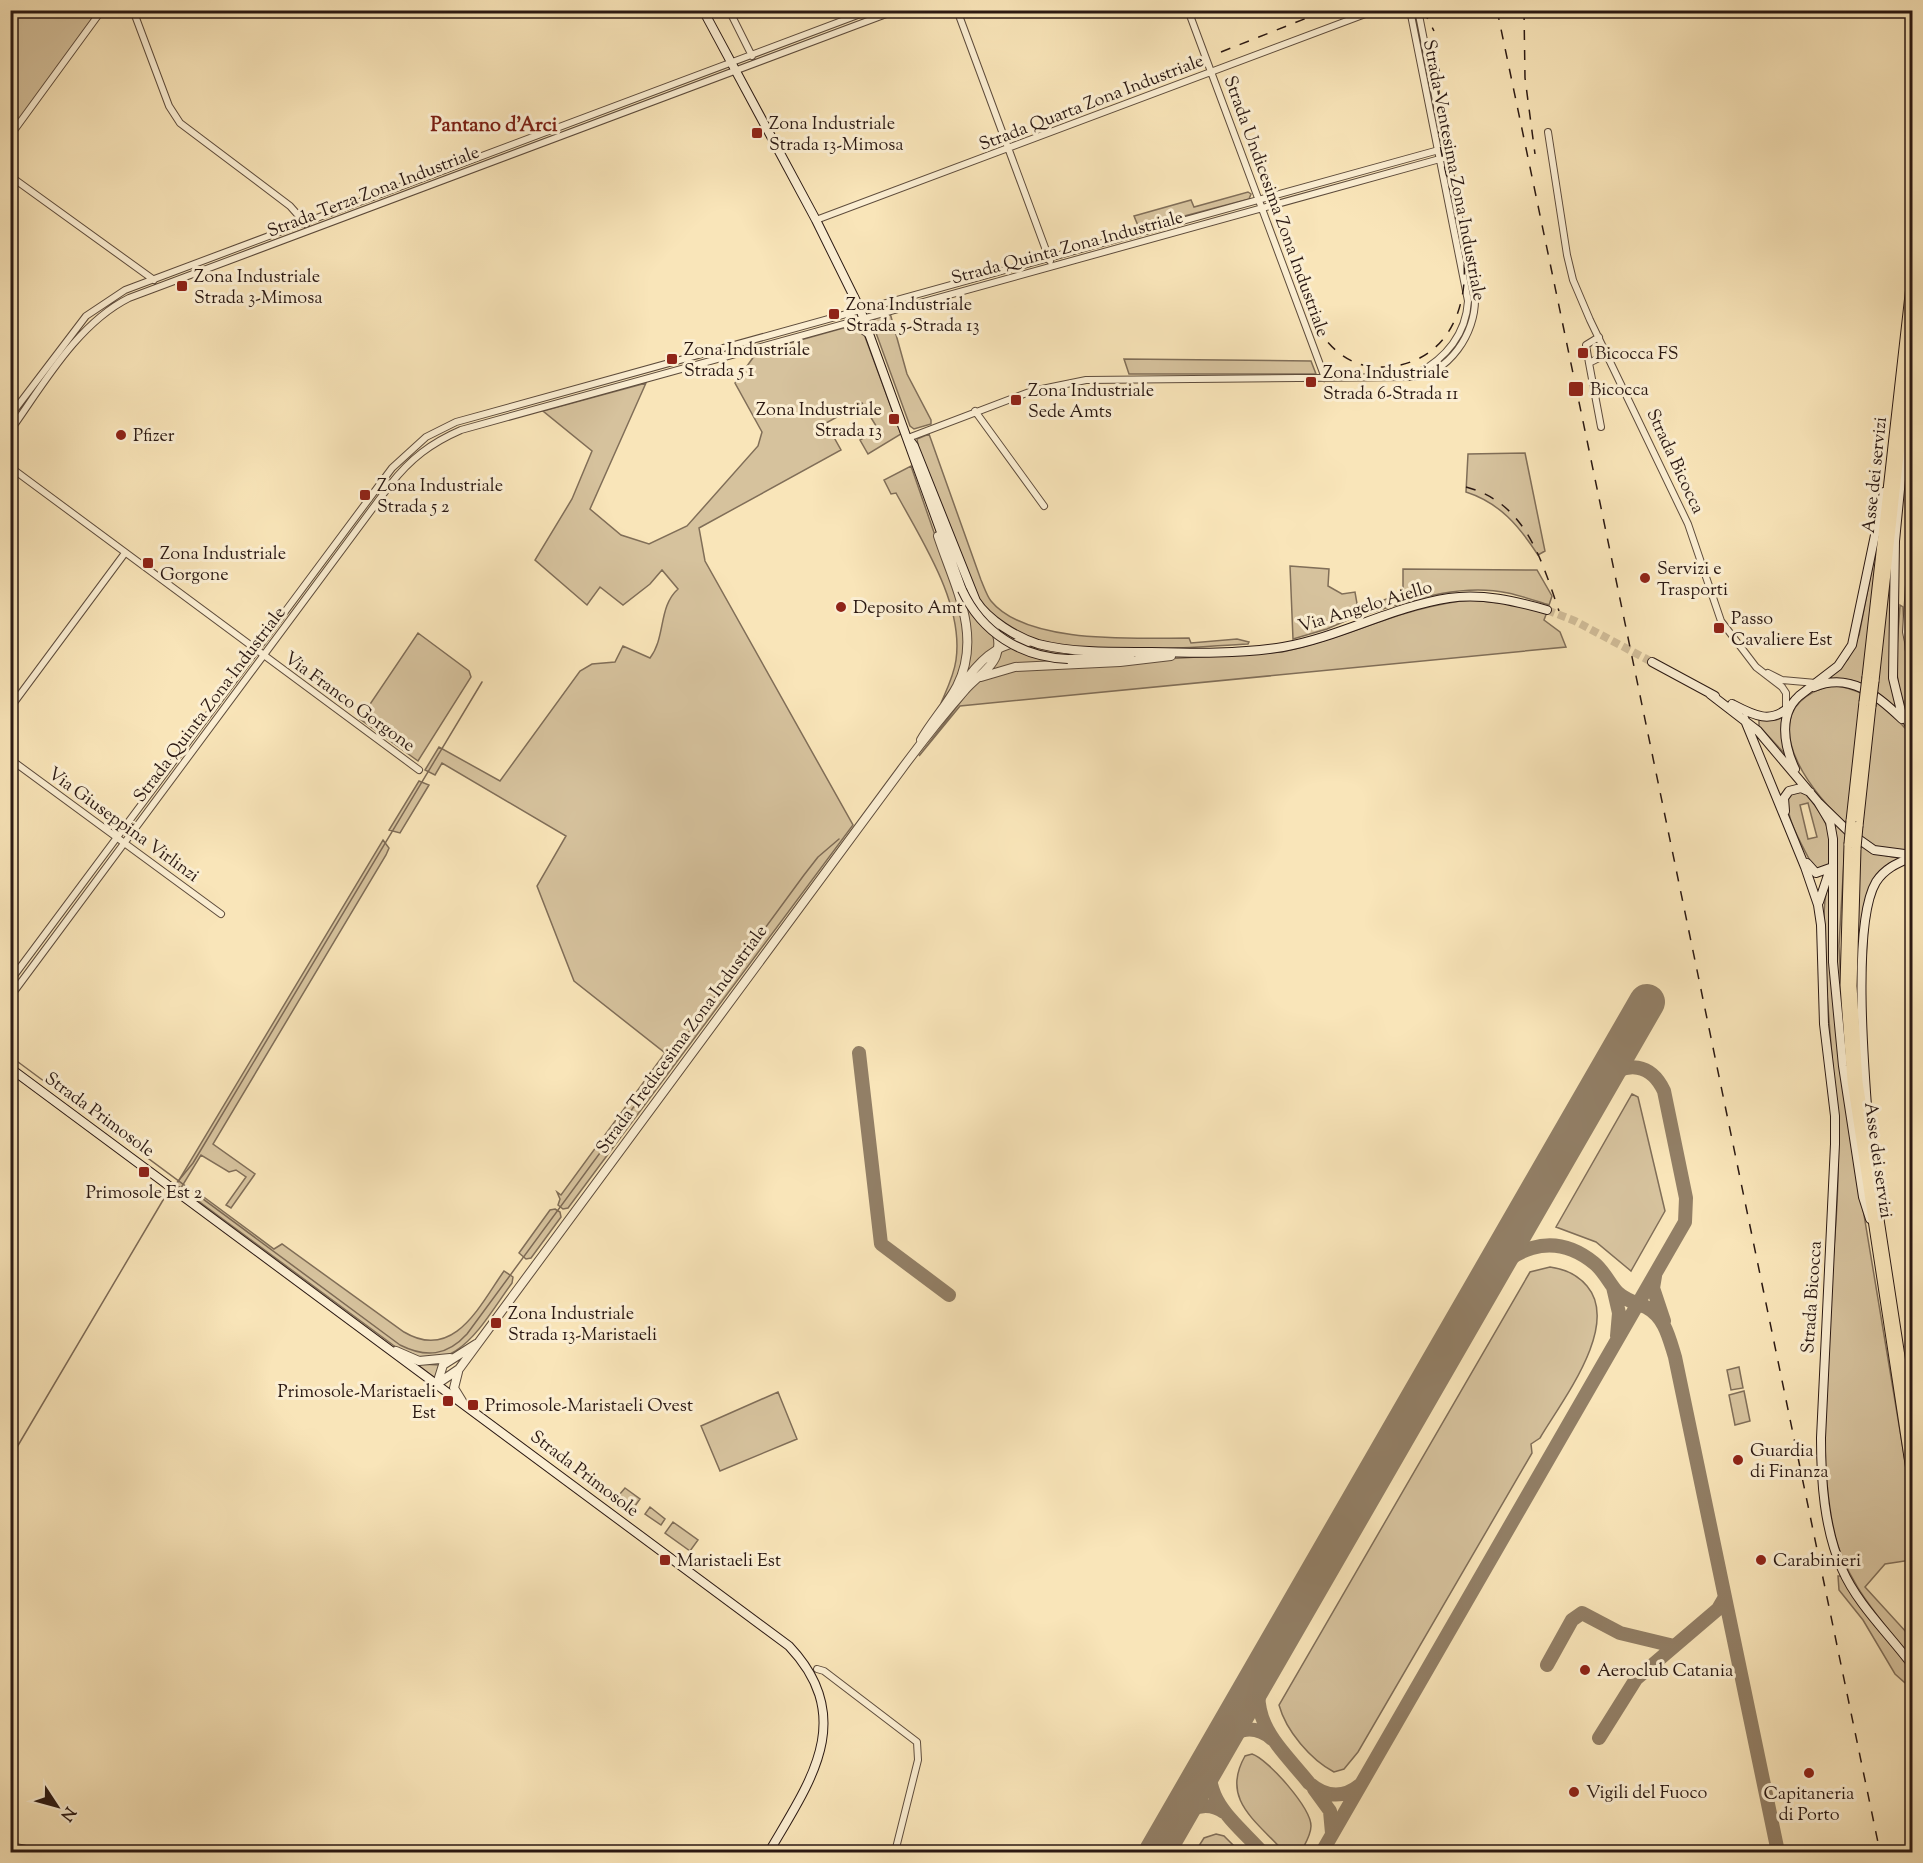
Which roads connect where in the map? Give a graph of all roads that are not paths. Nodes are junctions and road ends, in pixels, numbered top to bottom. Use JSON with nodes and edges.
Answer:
{"nodes":[{"id":1,"x":102,"y":10,"type":"edge"},
{"id":2,"x":133,"y":10,"type":"edge"},
{"id":3,"x":703,"y":10,"type":"edge"},
{"id":4,"x":729,"y":10,"type":"edge"},
{"id":5,"x":871,"y":10,"type":"edge"},
{"id":6,"x":897,"y":10,"type":"edge"},
{"id":7,"x":957,"y":10,"type":"edge"},
{"id":8,"x":1188,"y":10,"type":"edge"},
{"id":9,"x":1376,"y":10,"type":"edge"},
{"id":10,"x":1410,"y":10,"type":"edge"},
{"id":11,"x":1418,"y":10,"type":"edge"},
{"id":12,"x":1422,"y":29,"type":"junction"},
{"id":13,"x":1413,"y":31,"type":"junction"},
{"id":14,"x":807,"y":35,"type":"junction"},
{"id":15,"x":809,"y":44,"type":"junction"},
{"id":16,"x":1425,"y":47,"type":"junction"},
{"id":17,"x":1417,"y":49,"type":"junction"},
{"id":18,"x":752,"y":56,"type":"junction"},
{"id":19,"x":733,"y":67,"type":"junction"},
{"id":20,"x":1211,"y":72,"type":"junction"},
{"id":21,"x":1548,"y":132,"type":"dead end"},
{"id":22,"x":10,"y":136,"type":"edge"},
{"id":23,"x":537,"y":136,"type":"junction"},
{"id":24,"x":540,"y":144,"type":"junction"},
{"id":25,"x":1446,"y":148,"type":"junction"},
{"id":26,"x":1009,"y":149,"type":"junction"},
{"id":27,"x":1438,"y":151,"type":"junction"},
{"id":28,"x":1447,"y":157,"type":"junction"},
{"id":29,"x":1440,"y":159,"type":"junction"},
{"id":30,"x":1357,"y":173,"type":"junction"},
{"id":31,"x":10,"y":176,"type":"edge"},
{"id":32,"x":1359,"y":181,"type":"junction"},
{"id":33,"x":1258,"y":200,"type":"junction"},
{"id":34,"x":1261,"y":208,"type":"junction"},
{"id":35,"x":816,"y":220,"type":"junction"},
{"id":36,"x":306,"y":223,"type":"junction"},
{"id":37,"x":309,"y":231,"type":"junction"},
{"id":38,"x":1084,"y":248,"type":"junction"},
{"id":39,"x":1087,"y":257,"type":"junction"},
{"id":40,"x":1049,"y":258,"type":"junction"},
{"id":41,"x":1469,"y":262,"type":"junction"},
{"id":42,"x":1461,"y":264,"type":"junction"},
{"id":43,"x":1053,"y":267,"type":"junction"},
{"id":44,"x":1912,"y":277,"type":"edge"},
{"id":45,"x":153,"y":280,"type":"junction"},
{"id":46,"x":162,"y":286,"type":"junction"},
{"id":47,"x":862,"y":314,"type":"junction"},
{"id":48,"x":843,"y":325,"type":"junction"},
{"id":49,"x":1599,"y":336,"type":"junction"},
{"id":50,"x":871,"y":337,"type":"junction"},
{"id":51,"x":1912,"y":338,"type":"edge"},
{"id":52,"x":1607,"y":354,"type":"junction"},
{"id":53,"x":1590,"y":363,"type":"junction"},
{"id":54,"x":1909,"y":371,"type":"junction"},
{"id":55,"x":1412,"y":377,"type":"junction"},
{"id":56,"x":1325,"y":378,"type":"junction"},
{"id":57,"x":975,"y":411,"type":"junction"},
{"id":58,"x":10,"y":416,"type":"edge"},
{"id":59,"x":1896,"y":426,"type":"junction"},
{"id":60,"x":1601,"y":427,"type":"dead end"},
{"id":61,"x":10,"y":431,"type":"edge"},
{"id":62,"x":908,"y":438,"type":"junction"},
{"id":63,"x":398,"y":460,"type":"junction"},
{"id":64,"x":10,"y":467,"type":"edge"},
{"id":65,"x":405,"y":467,"type":"junction"},
{"id":66,"x":389,"y":471,"type":"junction"},
{"id":67,"x":397,"y":476,"type":"junction"},
{"id":68,"x":929,"y":502,"type":"junction"},
{"id":69,"x":1044,"y":506,"type":"dead end"},
{"id":70,"x":1912,"y":537,"type":"edge"},
{"id":71,"x":125,"y":553,"type":"junction"},
{"id":72,"x":981,"y":609,"type":"junction"},
{"id":73,"x":1547,"y":610,"type":"tunnel mouth"},
{"id":74,"x":1036,"y":643,"type":"junction"},
{"id":75,"x":997,"y":650,"type":"junction"},
{"id":76,"x":256,"y":651,"type":"junction"},
{"id":77,"x":1190,"y":653,"type":"junction"},
{"id":78,"x":264,"y":656,"type":"junction"},
{"id":79,"x":1171,"y":656,"type":"junction"},
{"id":80,"x":1912,"y":660,"type":"edge"},
{"id":81,"x":1750,"y":661,"type":"junction"},
{"id":82,"x":1652,"y":662,"type":"tunnel mouth"},
{"id":83,"x":1870,"y":679,"type":"junction"},
{"id":84,"x":972,"y":682,"type":"junction"},
{"id":85,"x":1813,"y":683,"type":"junction"},
{"id":86,"x":1826,"y":683,"type":"junction"},
{"id":87,"x":1710,"y":694,"type":"junction"},
{"id":88,"x":1799,"y":696,"type":"junction"},
{"id":89,"x":1789,"y":707,"type":"junction"},
{"id":90,"x":10,"y":708,"type":"edge"},
{"id":91,"x":1744,"y":718,"type":"junction"},
{"id":92,"x":1912,"y":728,"type":"edge"},
{"id":93,"x":927,"y":730,"type":"junction"},
{"id":94,"x":913,"y":754,"type":"junction"},
{"id":95,"x":10,"y":759,"type":"edge"},
{"id":96,"x":419,"y":770,"type":"dead end"},
{"id":97,"x":1802,"y":783,"type":"junction"},
{"id":98,"x":1811,"y":793,"type":"junction"},
{"id":99,"x":1818,"y":802,"type":"junction"},
{"id":100,"x":1786,"y":820,"type":"junction"},
{"id":101,"x":117,"y":838,"type":"junction"},
{"id":102,"x":125,"y":843,"type":"junction"},
{"id":103,"x":1796,"y":843,"type":"junction"},
{"id":104,"x":1853,"y":846,"type":"junction"},
{"id":105,"x":1912,"y":856,"type":"edge"},
{"id":106,"x":1834,"y":859,"type":"junction"},
{"id":107,"x":1830,"y":868,"type":"junction"},
{"id":108,"x":1818,"y":905,"type":"junction"},
{"id":109,"x":221,"y":914,"type":"dead end"},
{"id":110,"x":51,"y":926,"type":"junction"},
{"id":111,"x":59,"y":932,"type":"junction"},
{"id":112,"x":10,"y":981,"type":"edge"},
{"id":113,"x":10,"y":998,"type":"edge"},
{"id":114,"x":10,"y":1068,"type":"edge"},
{"id":115,"x":1876,"y":1204,"type":"junction"},
{"id":116,"x":1872,"y":1228,"type":"junction"},
{"id":117,"x":383,"y":1343,"type":"junction"},
{"id":118,"x":476,"y":1344,"type":"junction"},
{"id":119,"x":452,"y":1358,"type":"junction"},
{"id":120,"x":459,"y":1369,"type":"junction"},
{"id":121,"x":437,"y":1383,"type":"junction"},
{"id":122,"x":463,"y":1403,"type":"junction"},
{"id":123,"x":1912,"y":1436,"type":"edge"},
{"id":124,"x":1912,"y":1477,"type":"edge"},
{"id":125,"x":1912,"y":1665,"type":"edge"},
{"id":126,"x":817,"y":1669,"type":"dead end"},
{"id":127,"x":10,"y":1847,"type":"edge"},
{"id":128,"x":36,"y":1852,"type":"edge"},
{"id":129,"x":769,"y":1852,"type":"edge"},
{"id":130,"x":895,"y":1852,"type":"edge"}],
"edges":[{"from":1,"to":22,"type":"street"},
{"from":2,"to":36,"type":"street"},
{"from":3,"to":19,"type":"main road"},
{"from":4,"to":18,"type":"street"},
{"from":5,"to":14,"type":"street","name":"Strada Terza Zona Industriale"},
{"from":6,"to":15,"type":"street","name":"Strada Terza Zona Industriale"},
{"from":7,"to":26,"type":"street"},
{"from":8,"to":20,"type":"street","name":"Strada Undicesima Zona Industriale"},
{"from":9,"to":20,"type":"street","name":"Strada Quarta Zona Industriale"},
{"from":10,"to":13,"type":"street","name":"Strada Ventesima Zona Industriale"},
{"from":11,"to":12,"type":"street","name":"Strada Ventesima Zona Industriale"},
{"from":12,"to":13,"type":"street"},
{"from":12,"to":16,"type":"street","name":"Strada Ventesima Zona Industriale"},
{"from":13,"to":17,"type":"street","name":"Strada Ventesima Zona Industriale"},
{"from":14,"to":15,"type":"street"},
{"from":14,"to":18,"type":"street","name":"Strada Terza Zona Industriale"},
{"from":15,"to":19,"type":"street","name":"Strada Terza Zona Industriale"},
{"from":16,"to":17,"type":"street"},
{"from":16,"to":25,"type":"street","name":"Strada Ventesima Zona Industriale"},
{"from":17,"to":27,"type":"street","name":"Strada Ventesima Zona Industriale"},
{"from":18,"to":19,"type":"street","name":"Strada Terza Zona Industriale"},
{"from":19,"to":23,"type":"street","name":"Strada Terza Zona Industriale"},
{"from":19,"to":24,"type":"street","name":"Strada Terza Zona Industriale"},
{"from":19,"to":35,"type":"main road"},
{"from":20,"to":26,"type":"street","name":"Strada Quarta Zona Industriale"},
{"from":20,"to":33,"type":"street","name":"Strada Undicesima Zona Industriale"},
{"from":21,"to":49,"type":"street","name":"Strada Bicocca"},
{"from":23,"to":24,"type":"street"},
{"from":23,"to":36,"type":"street","name":"Strada Terza Zona Industriale"},
{"from":24,"to":37,"type":"street","name":"Strada Terza Zona Industriale"},
{"from":25,"to":27,"type":"street","name":"Strada Quinta Zona Industriale"},
{"from":25,"to":28,"type":"street","name":"Strada Ventesima Zona Industriale"},
{"from":26,"to":35,"type":"street","name":"Strada Quarta Zona Industriale"},
{"from":26,"to":40,"type":"street"},
{"from":27,"to":29,"type":"street","name":"Strada Ventesima Zona Industriale"},
{"from":27,"to":30,"type":"street","name":"Strada Quinta Zona Industriale"},
{"from":28,"to":29,"type":"street","name":"Strada Quinta Zona Industriale"},
{"from":28,"to":41,"type":"street","name":"Strada Ventesima Zona Industriale"},
{"from":29,"to":32,"type":"street","name":"Strada Quinta Zona Industriale"},
{"from":29,"to":42,"type":"street","name":"Strada Ventesima Zona Industriale"},
{"from":30,"to":32,"type":"street"},
{"from":30,"to":33,"type":"street","name":"Strada Quinta Zona Industriale"},
{"from":31,"to":45,"type":"street"},
{"from":32,"to":34,"type":"street","name":"Strada Quinta Zona Industriale"},
{"from":33,"to":34,"type":"street","name":"Strada Undicesima Zona Industriale"},
{"from":33,"to":38,"type":"street","name":"Strada Quinta Zona Industriale"},
{"from":34,"to":39,"type":"street","name":"Strada Quinta Zona Industriale"},
{"from":34,"to":56,"type":"street","name":"Strada Undicesima Zona Industriale"},
{"from":35,"to":47,"type":"main road"},
{"from":36,"to":37,"type":"street"},
{"from":36,"to":45,"type":"street","name":"Strada Terza Zona Industriale"},
{"from":37,"to":46,"type":"street","name":"Strada Terza Zona Industriale"},
{"from":38,"to":39,"type":"street"},
{"from":38,"to":40,"type":"street","name":"Strada Quinta Zona Industriale"},
{"from":39,"to":43,"type":"street","name":"Strada Quinta Zona Industriale"},
{"from":40,"to":43,"type":"street"},
{"from":40,"to":47,"type":"street","name":"Strada Quinta Zona Industriale"},
{"from":41,"to":42,"type":"street"},
{"from":41,"to":55,"type":"street","name":"Strada Ventesima Zona Industriale"},
{"from":42,"to":55,"type":"street","name":"Strada Ventesima Zona Industriale"},
{"from":43,"to":47,"type":"street","name":"Strada Quinta Zona Industriale"},
{"from":44,"to":59,"type":"main road","name":"Asse dei servizi"},
{"from":45,"to":46,"type":"street"},
{"from":45,"to":58,"type":"street","name":"Strada Terza Zona Industriale"},
{"from":46,"to":61,"type":"street","name":"Strada Terza Zona Industriale"},
{"from":47,"to":48,"type":"street","name":"Strada Quinta Zona Industriale"},
{"from":47,"to":50,"type":"main road"},
{"from":47,"to":63,"type":"street","name":"Strada Quinta Zona Industriale"},
{"from":48,"to":50,"type":"street"},
{"from":48,"to":65,"type":"street","name":"Strada Quinta Zona Industriale"},
{"from":49,"to":52,"type":"street","name":"Strada Bicocca"},
{"from":49,"to":53,"type":"street"},
{"from":50,"to":62,"type":"main road"},
{"from":51,"to":54,"type":"main road","name":"Asse dei servizi"},
{"from":52,"to":53,"type":"street"},
{"from":52,"to":81,"type":"street","name":"Strada Bicocca"},
{"from":53,"to":60,"type":"street"},
{"from":54,"to":83,"type":"main road","name":"Asse dei servizi"},
{"from":54,"to":92,"type":"main road"},
{"from":55,"to":56,"type":"street"},
{"from":56,"to":57,"type":"street"},
{"from":57,"to":62,"type":"street"},
{"from":57,"to":69,"type":"street"},
{"from":59,"to":83,"type":"main road","name":"Asse dei servizi"},
{"from":59,"to":85,"type":"main road"},
{"from":62,"to":68,"type":"main road"},
{"from":62,"to":72,"type":"main road"},
{"from":63,"to":65,"type":"street"},
{"from":63,"to":66,"type":"street","name":"Strada Quinta Zona Industriale"},
{"from":64,"to":71,"type":"street"},
{"from":65,"to":67,"type":"street","name":"Strada Quinta Zona Industriale"},
{"from":66,"to":67,"type":"street"},
{"from":66,"to":76,"type":"street","name":"Strada Quinta Zona Industriale"},
{"from":67,"to":78,"type":"street","name":"Strada Quinta Zona Industriale"},
{"from":68,"to":79,"type":"main road","bridge":true},
{"from":68,"to":93,"type":"street"},
{"from":70,"to":80,"type":"street"},
{"from":71,"to":76,"type":"street"},
{"from":71,"to":90,"type":"street"},
{"from":72,"to":74,"type":"main road"},
{"from":72,"to":75,"type":"street"},
{"from":73,"to":77,"type":"main road","name":"Via Angelo Aiello"},
{"from":74,"to":75,"type":"street"},
{"from":74,"to":77,"type":"main road"},
{"from":75,"to":84,"type":"street"},
{"from":75,"to":93,"type":"street"},
{"from":76,"to":78,"type":"street","name":"Via Franco Gorgone"},
{"from":76,"to":101,"type":"street","name":"Strada Quinta Zona Industriale"},
{"from":77,"to":79,"type":"main road"},
{"from":78,"to":96,"type":"street","name":"Via Franco Gorgone"},
{"from":78,"to":102,"type":"street","name":"Strada Quinta Zona Industriale"},
{"from":79,"to":84,"type":"street"},
{"from":81,"to":85,"type":"street"},
{"from":81,"to":89,"type":"street"},
{"from":82,"to":87,"type":"main road"},
{"from":83,"to":104,"type":"main road","bridge":true},
{"from":84,"to":94,"type":"street"},
{"from":85,"to":86,"type":"street"},
{"from":85,"to":88,"type":"main road"},
{"from":86,"to":88,"type":"main road"},
{"from":86,"to":92,"type":"main road"},
{"from":87,"to":89,"type":"main road"},
{"from":87,"to":91,"type":"main road"},
{"from":88,"to":89,"type":"main road"},
{"from":89,"to":97,"type":"main road"},
{"from":91,"to":97,"type":"main road"},
{"from":91,"to":100,"type":"main road"},
{"from":93,"to":94,"type":"street"},
{"from":94,"to":118,"type":"street","name":"Strada Tredicesima Zona Industriale"},
{"from":95,"to":101,"type":"street","name":"Via Giuseppina Virlinzi"},
{"from":97,"to":98,"type":"main road"},
{"from":98,"to":99,"type":"main road"},
{"from":98,"to":100,"type":"main road"},
{"from":99,"to":105,"type":"main road"},
{"from":99,"to":106,"type":"main road"},
{"from":100,"to":103,"type":"main road"},
{"from":101,"to":102,"type":"street","name":"Via Giuseppina Virlinzi"},
{"from":101,"to":110,"type":"street","name":"Strada Quinta Zona Industriale"},
{"from":102,"to":109,"type":"street","name":"Via Giuseppina Virlinzi"},
{"from":102,"to":111,"type":"street","name":"Strada Quinta Zona Industriale"},
{"from":103,"to":107,"type":"main road"},
{"from":103,"to":108,"type":"main road"},
{"from":104,"to":115,"type":"main road","name":"Asse dei servizi"},
{"from":104,"to":116,"type":"main road","name":"Asse dei servizi"},
{"from":105,"to":115,"type":"main road"},
{"from":106,"to":107,"type":"main road"},
{"from":106,"to":116,"type":"main road"},
{"from":107,"to":108,"type":"main road"},
{"from":108,"to":125,"type":"main road","name":"Strada Bicocca"},
{"from":110,"to":111,"type":"street"},
{"from":110,"to":112,"type":"street","name":"Strada Quinta Zona Industriale"},
{"from":111,"to":113,"type":"street","name":"Strada Quinta Zona Industriale"},
{"from":114,"to":117,"type":"main road","name":"Strada Primosole"},
{"from":115,"to":123,"type":"main road","name":"Asse dei servizi"},
{"from":116,"to":124,"type":"main road","name":"Asse dei servizi"},
{"from":117,"to":119,"type":"street"},
{"from":117,"to":121,"type":"main road","name":"Strada Primosole"},
{"from":118,"to":119,"type":"street"},
{"from":118,"to":120,"type":"street","name":"Strada Tredicesima Zona Industriale"},
{"from":119,"to":121,"type":"street"},
{"from":120,"to":121,"type":"street"},
{"from":120,"to":122,"type":"street"},
{"from":121,"to":122,"type":"main road","name":"Strada Primosole"},
{"from":122,"to":129,"type":"main road","name":"Strada Primosole"},
{"from":126,"to":130,"type":"street"},
{"from":127,"to":128,"type":"street"}]}
